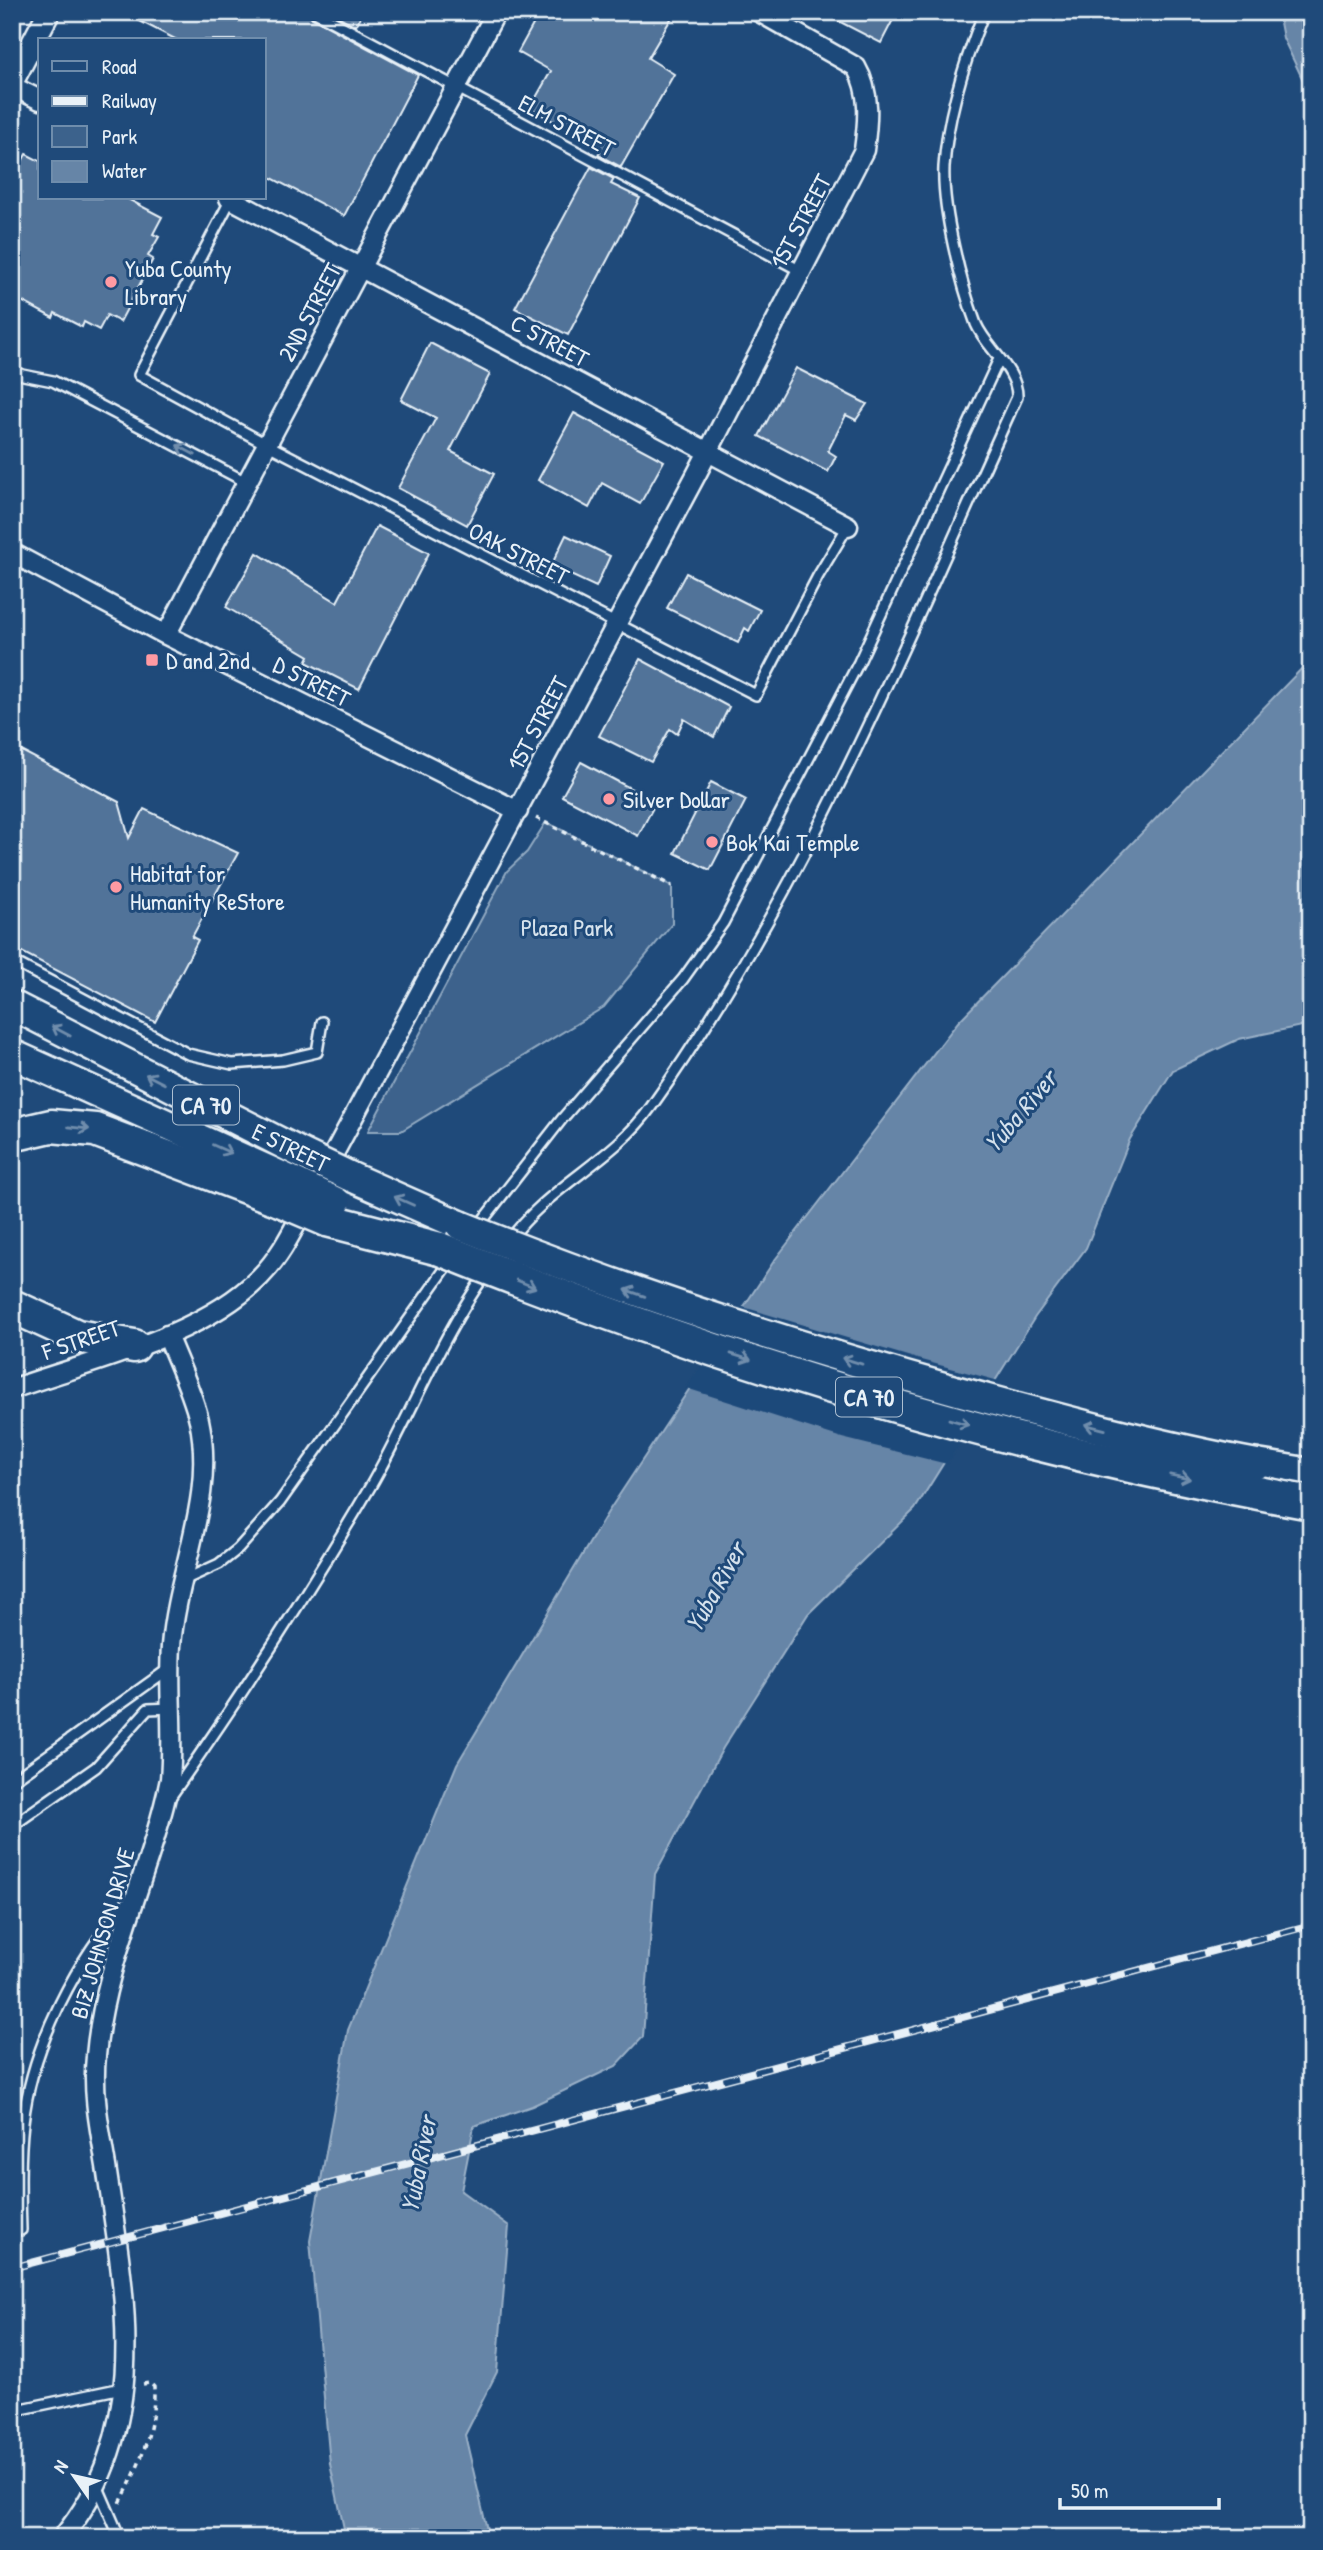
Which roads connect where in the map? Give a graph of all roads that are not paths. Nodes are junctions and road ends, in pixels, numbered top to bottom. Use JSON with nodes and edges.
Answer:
{"nodes":[{"id":1,"x":49,"y":12,"type":"edge"},
{"id":2,"x":315,"y":12,"type":"edge"},
{"id":3,"x":496,"y":12,"type":"edge"},
{"id":4,"x":759,"y":12,"type":"edge"},
{"id":5,"x":984,"y":12,"type":"edge"},
{"id":6,"x":12,"y":84,"type":"edge"},
{"id":7,"x":457,"y":88,"type":"junction"},
{"id":8,"x":38,"y":99,"type":"edge"},
{"id":9,"x":229,"y":200,"type":"edge"},
{"id":10,"x":234,"y":200,"type":"edge"},
{"id":11,"x":361,"y":266,"type":"junction"},
{"id":12,"x":801,"y":271,"type":"junction"},
{"id":13,"x":999,"y":359,"type":"junction"},
{"id":14,"x":12,"y":370,"type":"edge"},
{"id":15,"x":266,"y":444,"type":"junction"},
{"id":16,"x":708,"y":453,"type":"junction"},
{"id":17,"x":246,"y":482,"type":"junction"},
{"id":18,"x":848,"y":526,"type":"joint"},
{"id":19,"x":12,"y":552,"type":"edge"},
{"id":20,"x":616,"y":625,"type":"junction"},
{"id":21,"x":166,"y":635,"type":"junction"},
{"id":22,"x":518,"y":811,"type":"junction"},
{"id":23,"x":12,"y":961,"type":"edge"},
{"id":24,"x":12,"y":1005,"type":"edge"},
{"id":25,"x":322,"y":1021,"type":"dead end"},
{"id":26,"x":12,"y":1054,"type":"edge"},
{"id":27,"x":12,"y":1135,"type":"edge"},
{"id":28,"x":285,"y":1190,"type":"junction"},
{"id":29,"x":12,"y":1306,"type":"edge"},
{"id":30,"x":167,"y":1335,"type":"junction"},
{"id":31,"x":134,"y":1346,"type":"junction"},
{"id":32,"x":12,"y":1389,"type":"edge"},
{"id":33,"x":1311,"y":1473,"type":"edge"},
{"id":34,"x":1311,"y":1503,"type":"edge"},
{"id":35,"x":183,"y":1581,"type":"junction"},
{"id":36,"x":171,"y":1667,"type":"junction"},
{"id":37,"x":172,"y":1708,"type":"junction"},
{"id":38,"x":12,"y":1781,"type":"edge"},
{"id":39,"x":164,"y":1806,"type":"junction"},
{"id":40,"x":12,"y":1826,"type":"edge"},
{"id":41,"x":140,"y":1887,"type":"junction"},
{"id":42,"x":21,"y":2230,"type":"dead end"},
{"id":43,"x":124,"y":2388,"type":"junction"},
{"id":44,"x":12,"y":2411,"type":"edge"},
{"id":45,"x":97,"y":2485,"type":"junction"},
{"id":46,"x":62,"y":2538,"type":"edge"},
{"id":47,"x":120,"y":2538,"type":"edge"}],
"edges":[{"from":1,"to":6,"type":"street"},
{"from":2,"to":7,"type":"lane","name":"ELM STREET"},
{"from":3,"to":7,"type":"street","name":"2ND STREET"},
{"from":4,"to":12,"type":"street","name":"1ST STREET"},
{"from":5,"to":13,"type":"lane"},
{"from":6,"to":8,"type":"street"},
{"from":7,"to":11,"type":"street","name":"2ND STREET"},
{"from":7,"to":12,"type":"lane","name":"ELM STREET"},
{"from":9,"to":15,"type":"lane","name":"OAK STREET"},
{"from":10,"to":11,"type":"street","name":"C STREET"},
{"from":11,"to":15,"type":"street","name":"2ND STREET"},
{"from":11,"to":16,"type":"street","name":"C STREET"},
{"from":12,"to":16,"type":"street","name":"1ST STREET"},
{"from":13,"to":35,"type":"lane"},
{"from":13,"to":39,"type":"lane"},
{"from":17,"to":14,"type":"lane","one_way":true},
{"from":15,"to":17,"type":"street","name":"2ND STREET"},
{"from":15,"to":20,"type":"lane","name":"OAK STREET"},
{"from":16,"to":18,"type":"street","name":"C STREET"},
{"from":16,"to":20,"type":"street","name":"1ST STREET"},
{"from":17,"to":21,"type":"street","name":"2ND STREET"},
{"from":18,"to":20,"type":"lane","name":"OAK STREET"},
{"from":19,"to":21,"type":"street","name":"D STREET"},
{"from":20,"to":22,"type":"street","name":"1ST STREET"},
{"from":21,"to":22,"type":"street","name":"D STREET"},
{"from":22,"to":30,"type":"street","name":"1ST STREET"},
{"from":23,"to":25,"type":"lane"},
{"from":33,"to":24,"type":"highway","name":"E STREET","number":"CA 70","one_way":true,"bridge":true},
{"from":26,"to":28,"type":"highway","name":"E STREET","number":"CA 70","one_way":true},
{"from":27,"to":28,"type":"highway","one_way":true},
{"from":28,"to":34,"type":"highway","number":"CA 70","one_way":true,"bridge":true},
{"from":29,"to":31,"type":"highway"},
{"from":30,"to":31,"type":"street","name":"F STREET"},
{"from":30,"to":35,"type":"street","name":"BIZ JOHNSON DRIVE"},
{"from":31,"to":32,"type":"street","name":"F STREET"},
{"from":35,"to":36,"type":"street","name":"BIZ JOHNSON DRIVE"},
{"from":36,"to":37,"type":"street","name":"BIZ JOHNSON DRIVE"},
{"from":36,"to":38,"type":"lane"},
{"from":37,"to":39,"type":"street","name":"BIZ JOHNSON DRIVE"},
{"from":37,"to":40,"type":"lane"},
{"from":39,"to":41,"type":"street","name":"BIZ JOHNSON DRIVE"},
{"from":41,"to":42,"type":"lane"},
{"from":41,"to":43,"type":"street","name":"BIZ JOHNSON DRIVE"},
{"from":43,"to":44,"type":"lane"},
{"from":43,"to":45,"type":"street","name":"BIZ JOHNSON DRIVE"},
{"from":45,"to":46,"type":"street","name":"BIZ JOHNSON DRIVE"},
{"from":45,"to":47,"type":"lane"}]}
